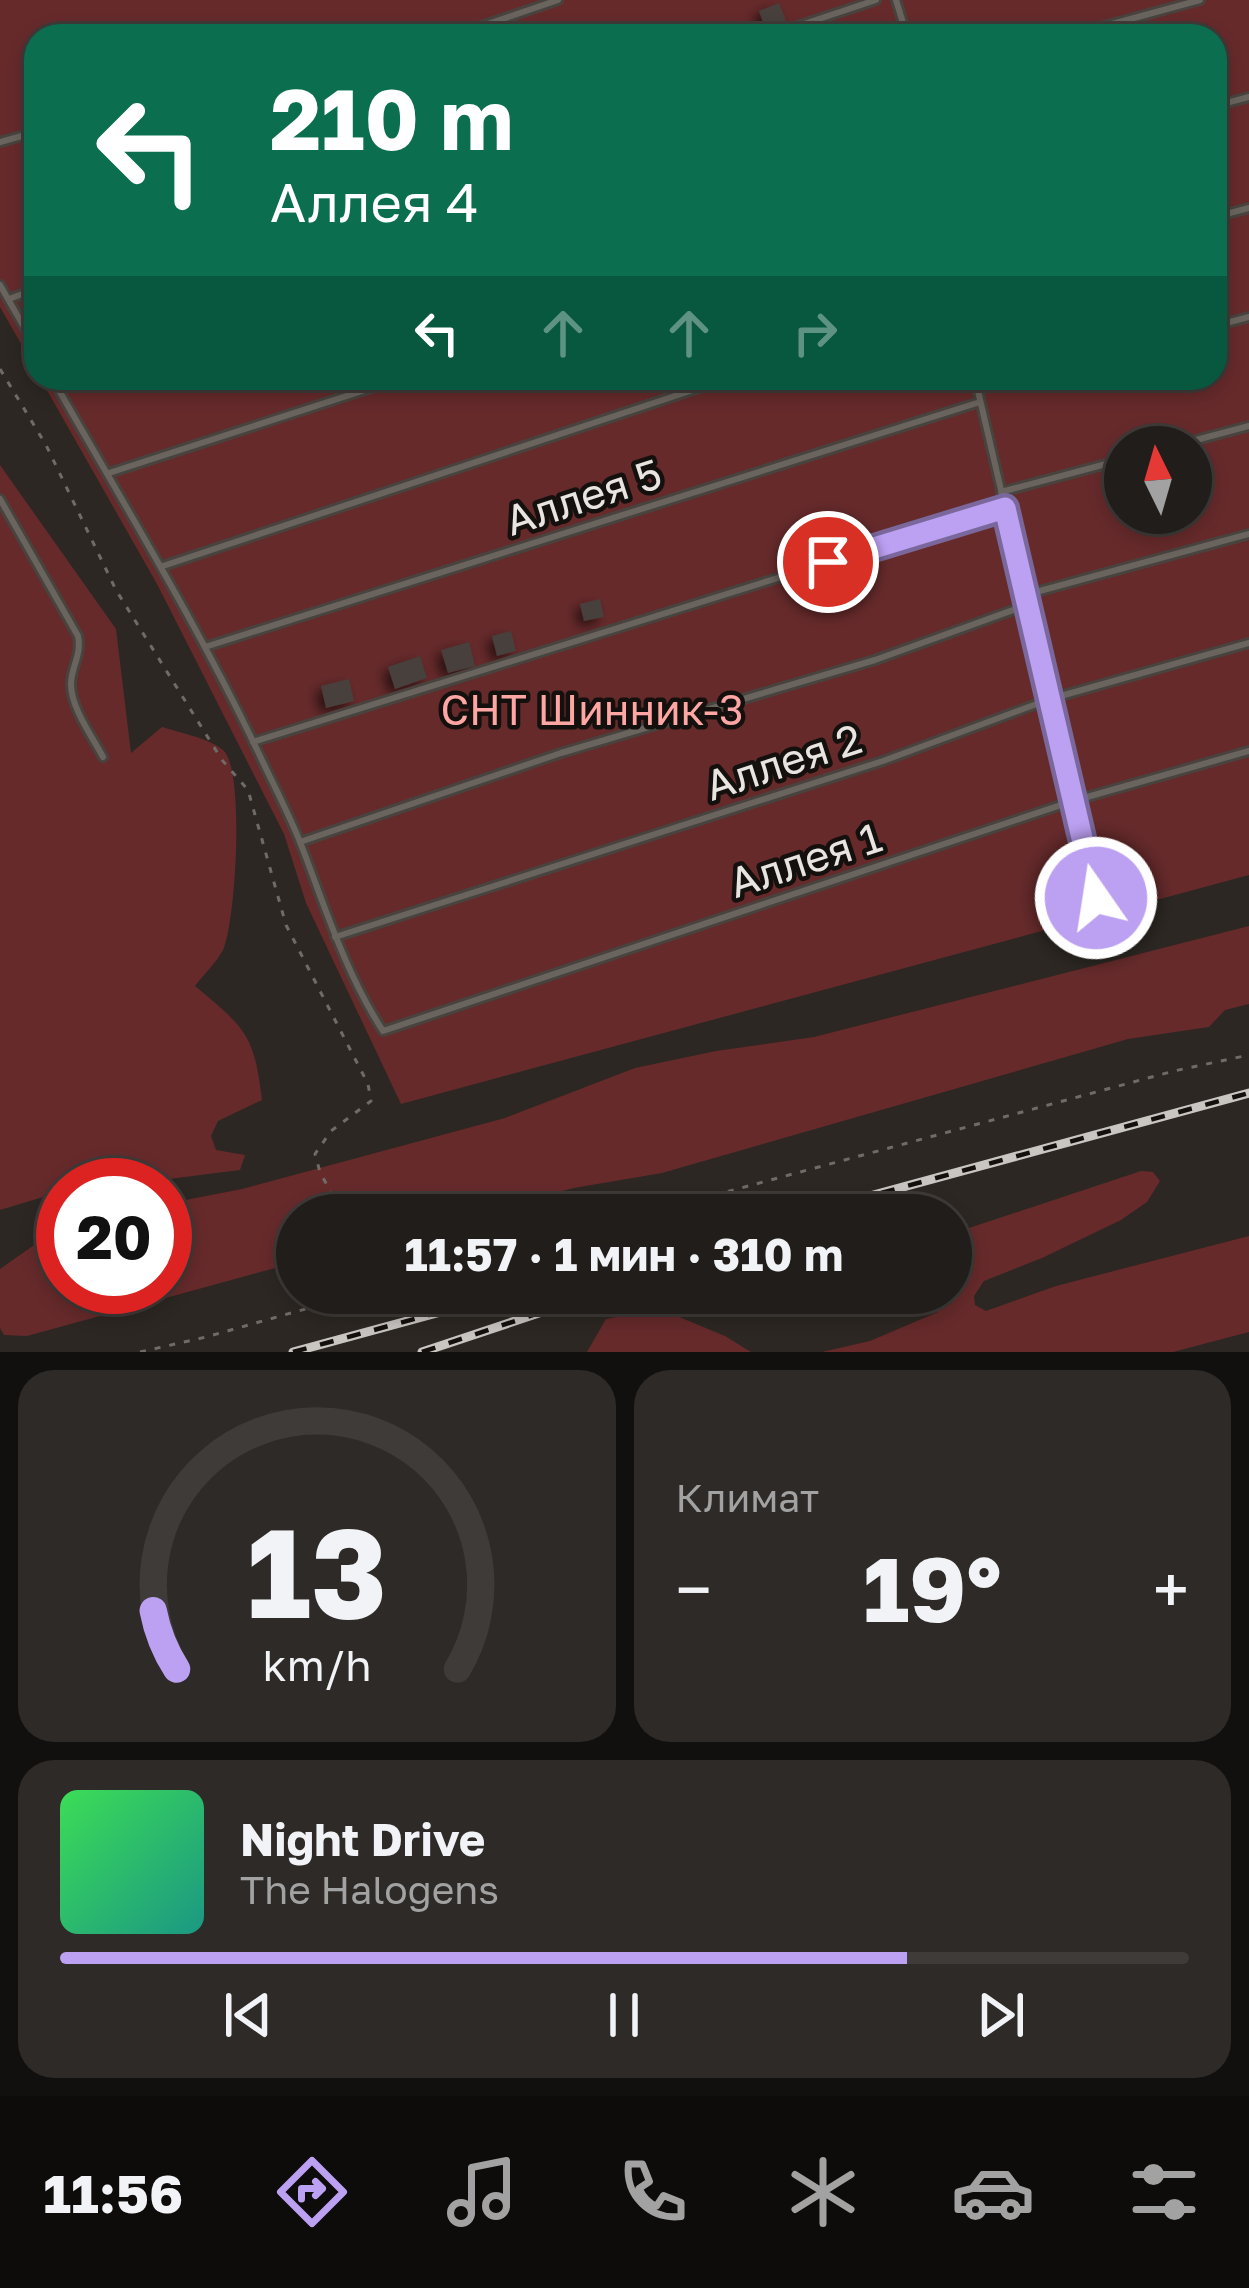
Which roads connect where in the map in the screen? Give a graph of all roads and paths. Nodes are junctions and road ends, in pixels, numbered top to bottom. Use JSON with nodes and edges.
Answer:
{"nodes":[{"id":1,"x":559,"y":0,"type":"edge"},
{"id":2,"x":876,"y":0,"type":"edge"},
{"id":3,"x":1200,"y":0,"type":"edge"},
{"id":4,"x":488,"y":24,"type":"edge"},
{"id":5,"x":804,"y":24,"type":"edge"},
{"id":6,"x":1112,"y":24,"type":"edge"},
{"id":7,"x":0,"y":285,"type":"edge"},
{"id":8,"x":24,"y":293,"type":"edge"},
{"id":9,"x":9,"y":298,"type":"junction"},
{"id":10,"x":24,"y":326,"type":"edge"},
{"id":11,"x":0,"y":369,"type":"edge"},
{"id":12,"x":59,"y":390,"type":"edge"},
{"id":13,"x":365,"y":390,"type":"edge"},
{"id":14,"x":693,"y":390,"type":"edge"},
{"id":15,"x":977,"y":390,"type":"edge"},
{"id":16,"x":980,"y":402,"type":"junction"},
{"id":17,"x":1249,"y":426,"type":"edge"},
{"id":18,"x":1212,"y":436,"type":"edge"},
{"id":19,"x":1104,"y":465,"type":"edge"},
{"id":20,"x":109,"y":473,"type":"junction"},
{"id":21,"x":1001,"y":492,"type":"junction"},
{"id":22,"x":0,"y":499,"type":"edge"},
{"id":23,"x":1005,"y":508,"type":"junction"},
{"id":24,"x":1249,"y":534,"type":"edge"},
{"id":25,"x":163,"y":566,"type":"junction"},
{"id":26,"x":1024,"y":595,"type":"junction"},
{"id":27,"x":1027,"y":605,"type":"junction"},
{"id":28,"x":1249,"y":644,"type":"edge"},
{"id":29,"x":204,"y":648,"type":"junction"},
{"id":30,"x":1051,"y":699,"type":"junction"},
{"id":31,"x":253,"y":742,"type":"junction"},
{"id":32,"x":1249,"y":751,"type":"edge"},
{"id":33,"x":103,"y":757,"type":"dead end"},
{"id":34,"x":1073,"y":801,"type":"junction"},
{"id":35,"x":300,"y":842,"type":"junction"},
{"id":36,"x":1096,"y":898,"type":"dead end"},
{"id":37,"x":335,"y":937,"type":"junction"},
{"id":38,"x":1249,"y":1054,"type":"edge"},
{"id":39,"x":332,"y":1194,"type":"edge"},
{"id":40,"x":719,"y":1194,"type":"edge"},
{"id":41,"x":283,"y":1314,"type":"edge"},
{"id":42,"x":140,"y":1352,"type":"edge"}],
"edges":[{"from":1,"to":4,"type":"lane"},
{"from":2,"to":5,"type":"lane"},
{"from":3,"to":6,"type":"lane"},
{"from":7,"to":9,"type":"lane"},
{"from":8,"to":9,"type":"lane"},
{"from":9,"to":10,"type":"lane"},
{"from":11,"to":39,"type":"path"},
{"from":12,"to":20,"type":"lane"},
{"from":13,"to":20,"type":"lane"},
{"from":14,"to":25,"type":"lane"},
{"from":15,"to":16,"type":"lane"},
{"from":16,"to":21,"type":"lane"},
{"from":16,"to":29,"type":"lane","name":"Аллея 5"},
{"from":17,"to":18,"type":"lane"},
{"from":19,"to":21,"type":"lane"},
{"from":20,"to":25,"type":"lane"},
{"from":21,"to":23,"type":"lane"},
{"from":22,"to":33,"type":"lane"},
{"from":23,"to":26,"type":"lane"},
{"from":23,"to":31,"type":"lane"},
{"from":24,"to":26,"type":"lane"},
{"from":25,"to":29,"type":"lane"},
{"from":26,"to":27,"type":"lane"},
{"from":27,"to":30,"type":"lane"},
{"from":27,"to":35,"type":"lane"},
{"from":28,"to":30,"type":"lane","name":"Аллея 2"},
{"from":29,"to":31,"type":"lane"},
{"from":30,"to":34,"type":"lane"},
{"from":30,"to":37,"type":"lane","name":"Аллея 2"},
{"from":31,"to":35,"type":"lane"},
{"from":32,"to":34,"type":"lane","name":"Аллея 1"},
{"from":34,"to":36,"type":"lane"},
{"from":34,"to":37,"type":"lane","name":"Аллея 1"},
{"from":35,"to":37,"type":"lane"},
{"from":38,"to":40,"type":"path"},
{"from":41,"to":42,"type":"path"}]}
